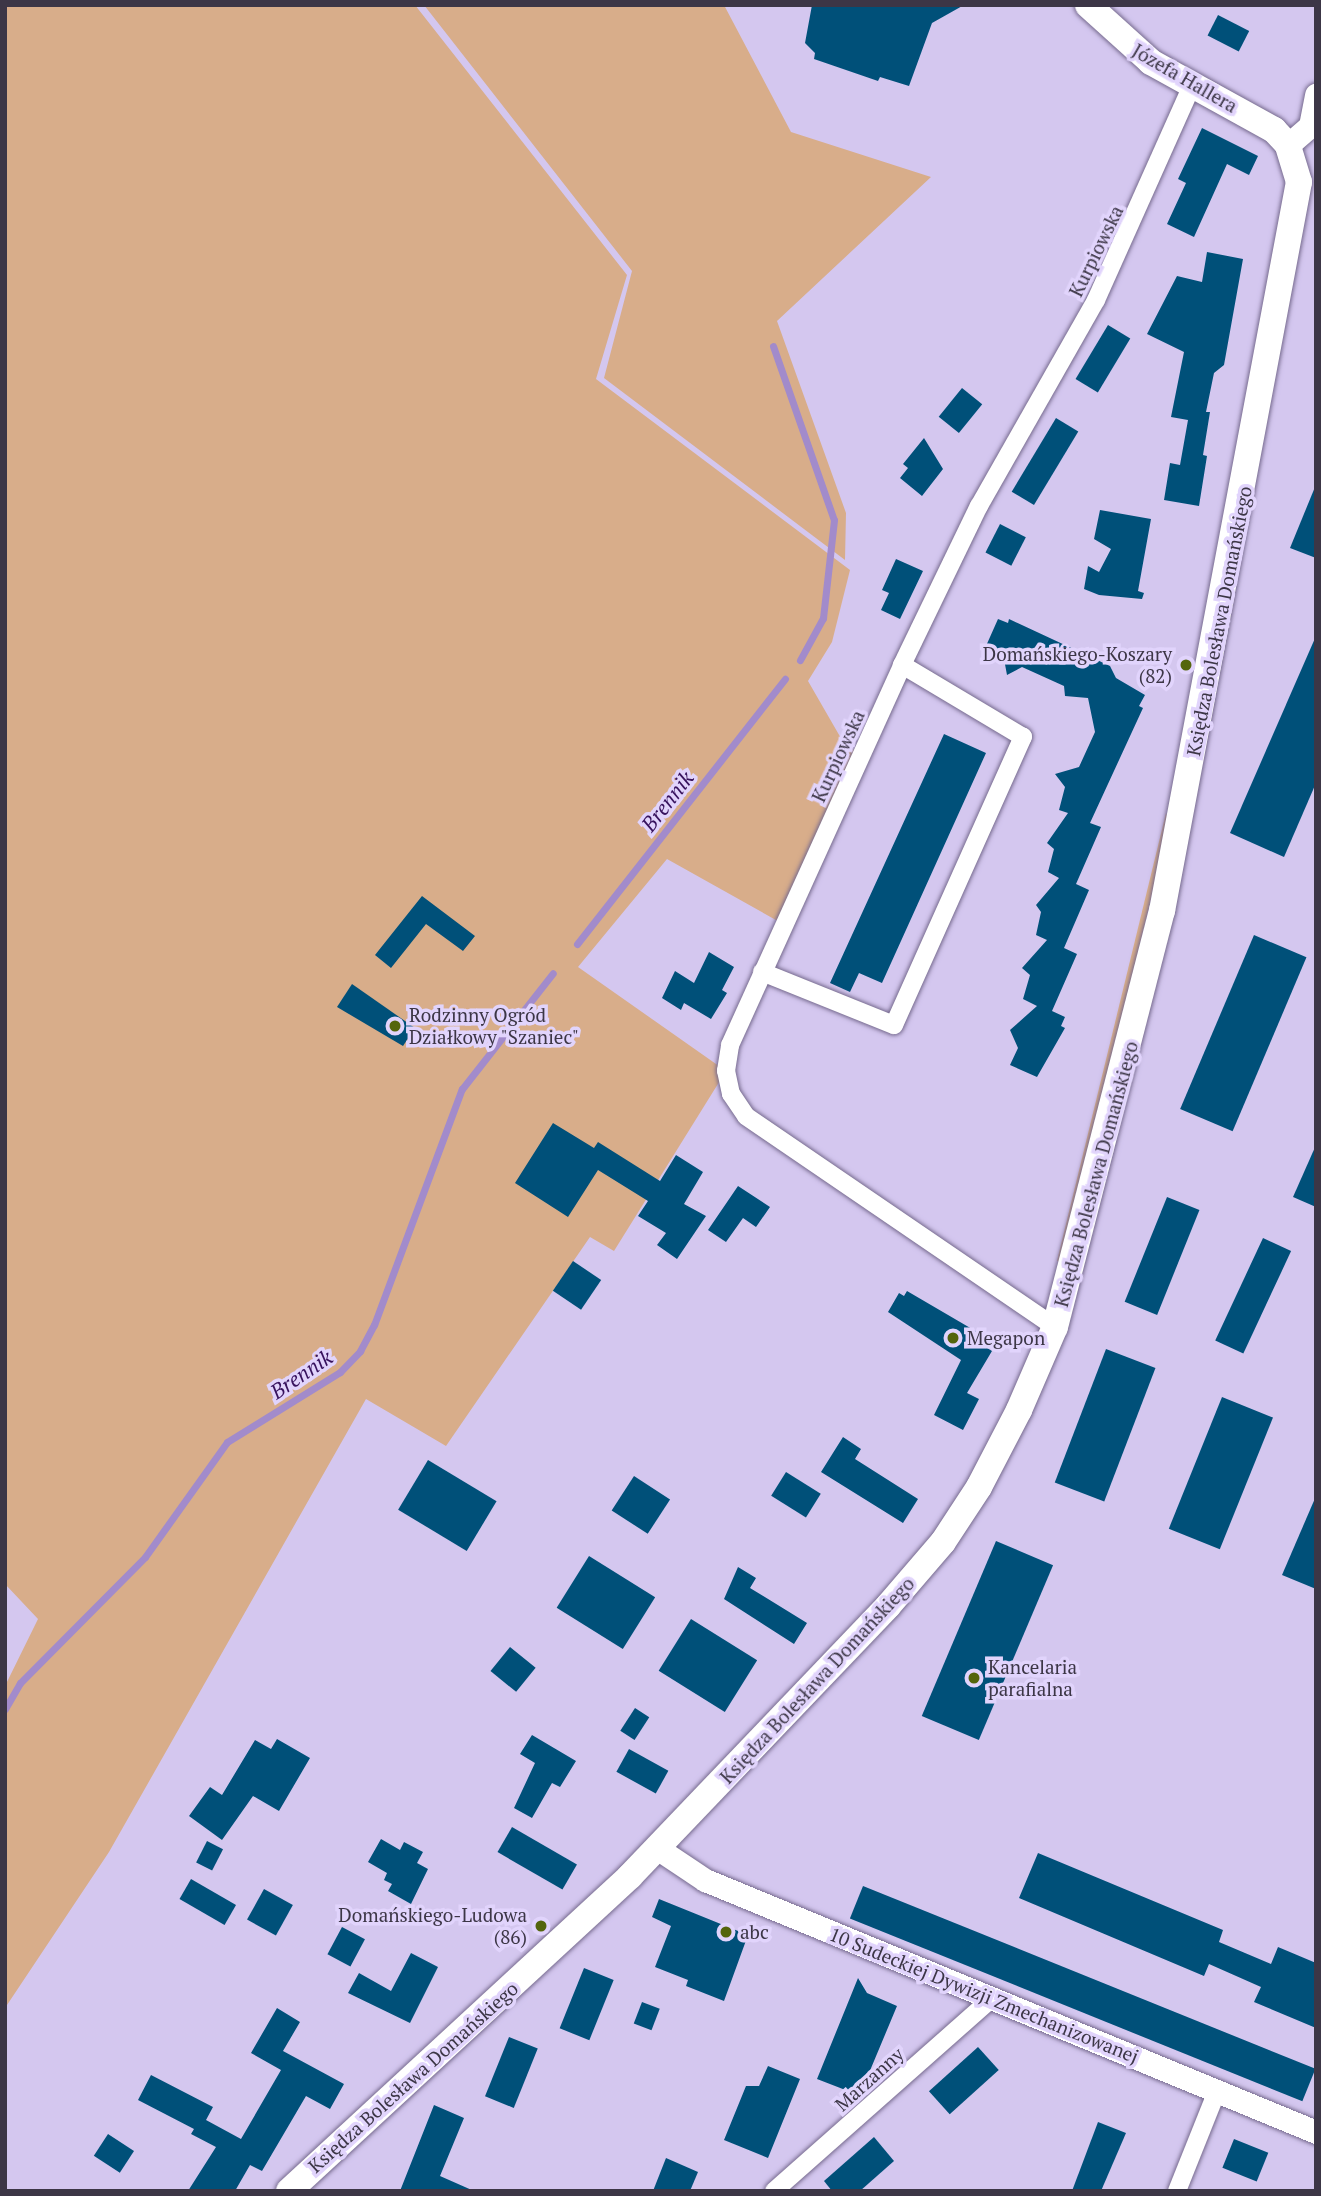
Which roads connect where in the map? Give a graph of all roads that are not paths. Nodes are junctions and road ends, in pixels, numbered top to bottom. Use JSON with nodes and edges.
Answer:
{"nodes":[{"id":1,"x":1088,"y":5,"type":"edge"},
{"id":2,"x":1192,"y":85,"type":"junction"},
{"id":3,"x":1316,"y":95,"type":"edge"},
{"id":4,"x":1288,"y":145,"type":"junction"},
{"id":5,"x":902,"y":666,"type":"junction"},
{"id":6,"x":762,"y":972,"type":"junction"},
{"id":7,"x":1055,"y":1327,"type":"junction"},
{"id":8,"x":657,"y":1848,"type":"junction"},
{"id":9,"x":992,"y":1998,"type":"junction"},
{"id":10,"x":1217,"y":2091,"type":"junction"},
{"id":11,"x":1316,"y":2132,"type":"edge"},
{"id":12,"x":289,"y":2191,"type":"edge"},
{"id":13,"x":774,"y":2191,"type":"edge"},
{"id":14,"x":1177,"y":2191,"type":"edge"}],
"edges":[{"from":1,"to":2,"type":"main road","name":"Józefa Hallera"},
{"from":2,"to":4,"type":"main road","name":"Józefa Hallera"},
{"from":2,"to":5,"type":"street","name":"Kurpiowska"},
{"from":3,"to":4,"type":"street"},
{"from":4,"to":7,"type":"main road","name":"Księdza Bolesława Domańskiego"},
{"from":5,"to":6,"type":"street","name":"Kurpiowska"},
{"from":5,"to":6,"type":"street"},
{"from":6,"to":7,"type":"street","name":"Kurpiowska"},
{"from":7,"to":8,"type":"main road","name":"Księdza Bolesława Domańskiego"},
{"from":8,"to":9,"type":"street","name":"10 Sudeckiej Dywizji Zmechanizowanej"},
{"from":8,"to":12,"type":"main road","name":"Księdza Bolesława Domańskiego"},
{"from":9,"to":10,"type":"street","name":"10 Sudeckiej Dywizji Zmechanizowanej"},
{"from":9,"to":13,"type":"street","name":"Marzanny"},
{"from":10,"to":11,"type":"street","name":"10 Sudeckiej Dywizji Zmechanizowanej"},
{"from":10,"to":14,"type":"street"}]}
